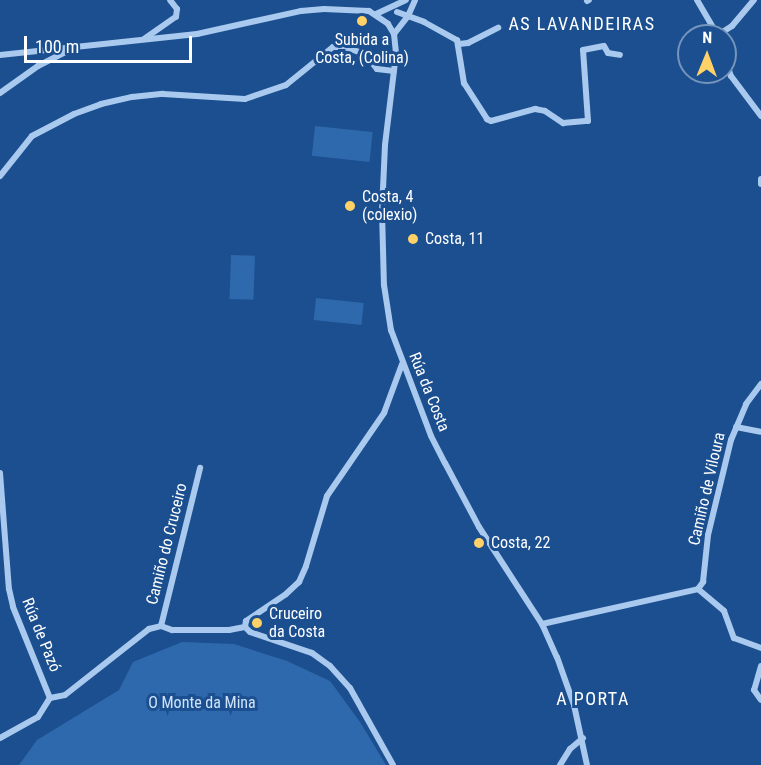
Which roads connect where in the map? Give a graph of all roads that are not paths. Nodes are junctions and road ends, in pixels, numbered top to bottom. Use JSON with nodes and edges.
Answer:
{"nodes":[{"id":1,"x":170,"y":0,"type":"edge"},
{"id":2,"x":415,"y":0,"type":"edge"},
{"id":3,"x":697,"y":0,"type":"edge"},
{"id":4,"x":754,"y":0,"type":"edge"},
{"id":5,"x":405,"y":1,"type":"edge"},
{"id":6,"x":397,"y":12,"type":"junction"},
{"id":7,"x":376,"y":14,"type":"junction"},
{"id":8,"x":408,"y":16,"type":"junction"},
{"id":9,"x":388,"y":24,"type":"junction"},
{"id":10,"x":711,"y":24,"type":"edge"},
{"id":11,"x":734,"y":24,"type":"edge"},
{"id":12,"x":498,"y":28,"type":"dead end"},
{"id":13,"x":394,"y":34,"type":"junction"},
{"id":14,"x":143,"y":40,"type":"junction"},
{"id":15,"x":459,"y":44,"type":"junction"},
{"id":16,"x":75,"y":47,"type":"junction"},
{"id":17,"x":0,"y":55,"type":"edge"},
{"id":18,"x":620,"y":55,"type":"dead end"},
{"id":19,"x":394,"y":71,"type":"junction"},
{"id":20,"x":737,"y":84,"type":"edge"},
{"id":21,"x":0,"y":93,"type":"edge"},
{"id":22,"x":761,"y":116,"type":"edge"},
{"id":23,"x":0,"y":176,"type":"edge"},
{"id":24,"x":761,"y":179,"type":"edge"},
{"id":25,"x":761,"y":184,"type":"edge"},
{"id":26,"x":402,"y":364,"type":"junction"},
{"id":27,"x":761,"y":384,"type":"edge"},
{"id":28,"x":736,"y":427,"type":"junction"},
{"id":29,"x":761,"y":432,"type":"edge"},
{"id":30,"x":200,"y":468,"type":"dead end"},
{"id":31,"x":0,"y":473,"type":"edge"},
{"id":32,"x":698,"y":589,"type":"junction"},
{"id":33,"x":542,"y":624,"type":"junction"},
{"id":34,"x":161,"y":626,"type":"junction"},
{"id":35,"x":245,"y":627,"type":"junction"},
{"id":36,"x":761,"y":648,"type":"edge"},
{"id":37,"x":761,"y":666,"type":"edge"},
{"id":38,"x":50,"y":698,"type":"junction"},
{"id":39,"x":761,"y":700,"type":"edge"},
{"id":40,"x":0,"y":738,"type":"edge"},
{"id":41,"x":583,"y":738,"type":"junction"},
{"id":42,"x":393,"y":765,"type":"edge"},
{"id":43,"x":560,"y":765,"type":"edge"},
{"id":44,"x":587,"y":765,"type":"edge"}],
"edges":[{"from":1,"to":14,"type":"street"},
{"from":2,"to":8,"type":"street"},
{"from":3,"to":10,"type":"street"},
{"from":4,"to":11,"type":"street"},
{"from":5,"to":6,"type":"street"},
{"from":5,"to":7,"type":"street"},
{"from":6,"to":8,"type":"street"},
{"from":6,"to":9,"type":"street"},
{"from":7,"to":9,"type":"street","name":"Rúa da Costa"},
{"from":7,"to":14,"type":"street"},
{"from":8,"to":13,"type":"street"},
{"from":8,"to":15,"type":"street"},
{"from":9,"to":13,"type":"street","name":"Rúa da Costa"},
{"from":12,"to":15,"type":"street"},
{"from":13,"to":19,"type":"street","name":"Rúa da Costa"},
{"from":14,"to":16,"type":"street"},
{"from":15,"to":18,"type":"street"},
{"from":16,"to":17,"type":"street"},
{"from":16,"to":21,"type":"street"},
{"from":19,"to":23,"type":"street"},
{"from":19,"to":26,"type":"street","name":"Rúa da Costa"},
{"from":20,"to":22,"type":"street"},
{"from":24,"to":25,"type":"street"},
{"from":26,"to":33,"type":"street","name":"Rúa da Costa"},
{"from":26,"to":35,"type":"street"},
{"from":27,"to":28,"type":"street","name":"Camiño de Viloura"},
{"from":28,"to":29,"type":"street"},
{"from":28,"to":32,"type":"street","name":"Camiño de Viloura"},
{"from":30,"to":34,"type":"street","name":"Camiño do Cruceiro"},
{"from":31,"to":38,"type":"street","name":"Rúa de Pazó"},
{"from":32,"to":33,"type":"street"},
{"from":32,"to":36,"type":"street"},
{"from":33,"to":41,"type":"street","name":"Rúa da Costa"},
{"from":34,"to":35,"type":"street","name":"Camiño do Cruceiro"},
{"from":34,"to":38,"type":"street","name":"Camiño do Cruceiro"},
{"from":35,"to":42,"type":"street"},
{"from":37,"to":39,"type":"street"},
{"from":38,"to":40,"type":"street"},
{"from":41,"to":43,"type":"street"},
{"from":41,"to":44,"type":"street","name":"Rúa da Costa"}]}
